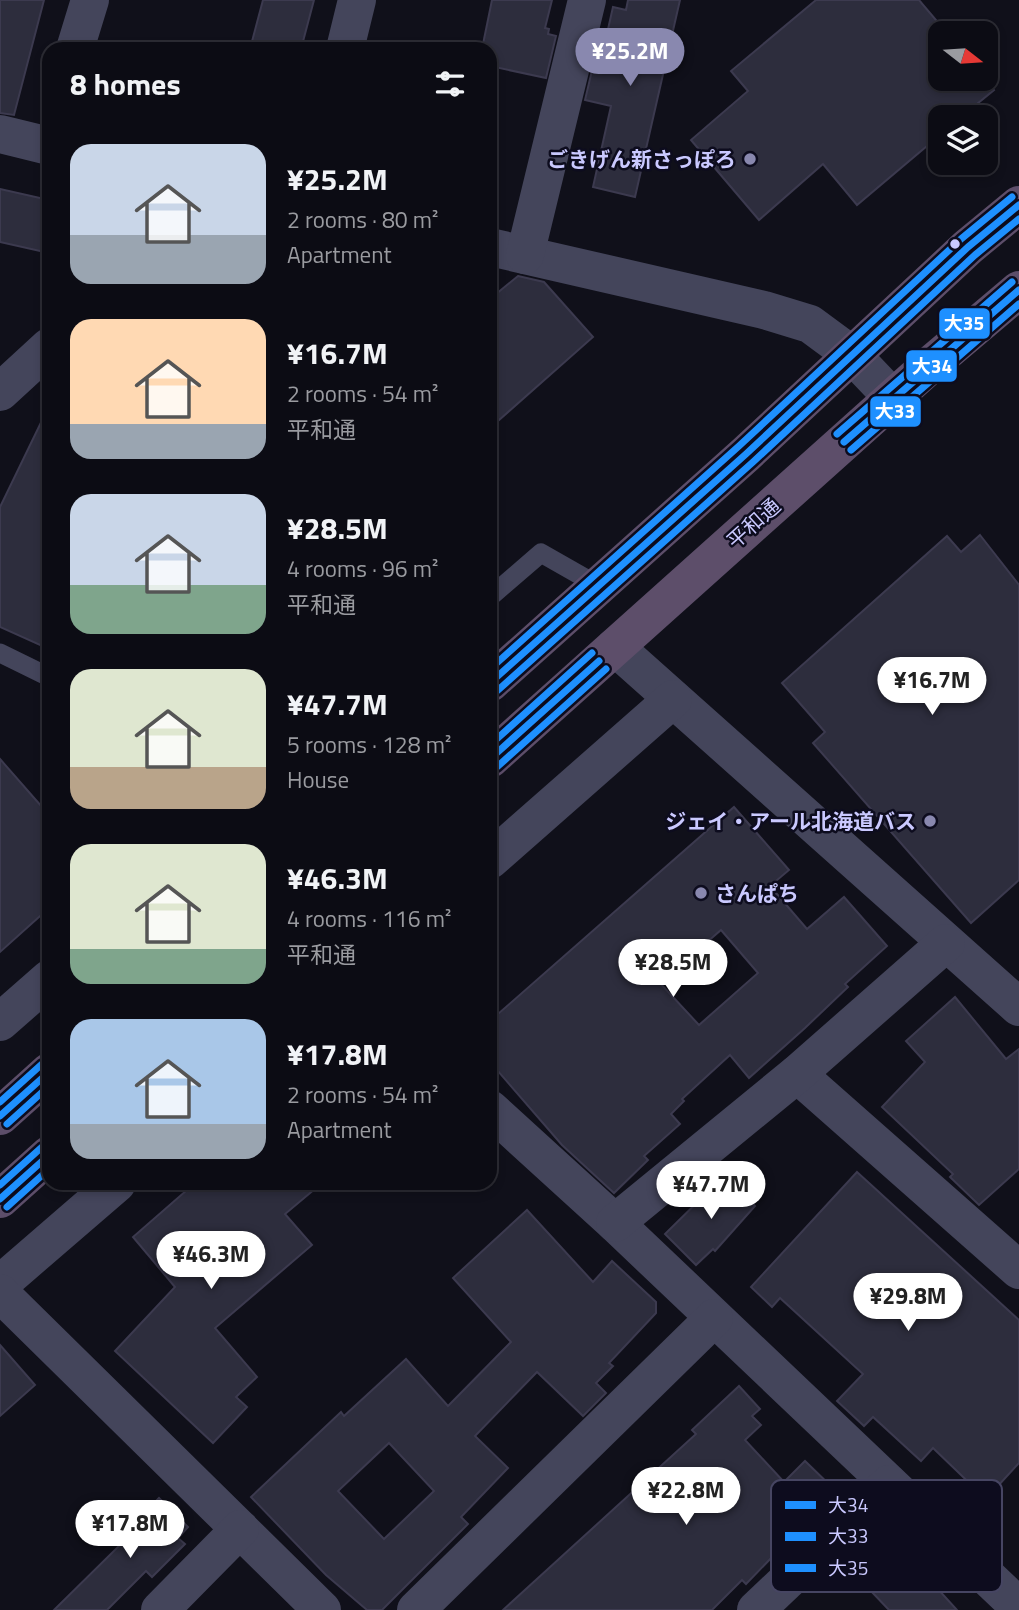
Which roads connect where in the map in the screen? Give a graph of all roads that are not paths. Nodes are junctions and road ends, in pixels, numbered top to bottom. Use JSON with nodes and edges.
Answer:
{"nodes":[{"id":1,"x":90,"y":0,"type":"edge"},
{"id":2,"x":357,"y":0,"type":"edge"},
{"id":3,"x":587,"y":0,"type":"edge"},
{"id":4,"x":77,"y":42,"type":"edge"},
{"id":5,"x":347,"y":42,"type":"edge"},
{"id":6,"x":0,"y":134,"type":"edge"},
{"id":7,"x":42,"y":140,"type":"edge"},
{"id":8,"x":1019,"y":205,"type":"edge"},
{"id":9,"x":508,"y":251,"type":"edge"},
{"id":10,"x":1019,"y":290,"type":"edge"},
{"id":11,"x":42,"y":353,"type":"edge"},
{"id":12,"x":852,"y":355,"type":"junction"},
{"id":13,"x":0,"y":391,"type":"edge"},
{"id":14,"x":893,"y":398,"type":"junction"},
{"id":15,"x":599,"y":586,"type":"junction"},
{"id":16,"x":497,"y":591,"type":"edge"},
{"id":17,"x":615,"y":647,"type":"junction"},
{"id":18,"x":0,"y":653,"type":"edge"},
{"id":19,"x":42,"y":674,"type":"edge"},
{"id":20,"x":497,"y":677,"type":"edge"},
{"id":21,"x":673,"y":699,"type":"junction"},
{"id":22,"x":497,"y":753,"type":"edge"},
{"id":23,"x":497,"y":854,"type":"edge"},
{"id":24,"x":946,"y":943,"type":"junction"},
{"id":25,"x":42,"y":985,"type":"edge"},
{"id":26,"x":1019,"y":1007,"type":"edge"},
{"id":27,"x":0,"y":1022,"type":"edge"},
{"id":28,"x":797,"y":1074,"type":"junction"},
{"id":29,"x":42,"y":1078,"type":"edge"},
{"id":30,"x":497,"y":1115,"type":"edge"},
{"id":31,"x":0,"y":1116,"type":"edge"},
{"id":32,"x":42,"y":1161,"type":"edge"},
{"id":33,"x":109,"y":1190,"type":"edge"},
{"id":34,"x":0,"y":1199,"type":"edge"},
{"id":35,"x":615,"y":1223,"type":"junction"},
{"id":36,"x":1019,"y":1270,"type":"edge"},
{"id":37,"x":0,"y":1284,"type":"edge"},
{"id":38,"x":0,"y":1293,"type":"edge"},
{"id":39,"x":714,"y":1318,"type":"junction"},
{"id":40,"x":885,"y":1480,"type":"edge"},
{"id":41,"x":240,"y":1529,"type":"junction"},
{"id":42,"x":1002,"y":1591,"type":"edge"},
{"id":43,"x":775,"y":1592,"type":"edge"},
{"id":44,"x":1019,"y":1607,"type":"edge"},
{"id":45,"x":160,"y":1610,"type":"edge"},
{"id":46,"x":322,"y":1610,"type":"edge"},
{"id":47,"x":416,"y":1610,"type":"edge"},
{"id":48,"x":756,"y":1610,"type":"edge"}],
"edges":[{"from":1,"to":4,"type":"street"},
{"from":2,"to":5,"type":"street"},
{"from":3,"to":9,"type":"street"},
{"from":6,"to":7,"type":"street"},
{"from":8,"to":12,"type":"highway"},
{"from":9,"to":12,"type":"street"},
{"from":10,"to":14,"type":"highway","name":"平和通"},
{"from":11,"to":13,"type":"street"},
{"from":12,"to":14,"type":"street"},
{"from":12,"to":15,"type":"highway"},
{"from":14,"to":17,"type":"highway","name":"平和通"},
{"from":15,"to":16,"type":"lane"},
{"from":15,"to":20,"type":"highway"},
{"from":17,"to":21,"type":"street"},
{"from":17,"to":22,"type":"highway","name":"平和通"},
{"from":18,"to":19,"type":"lane"},
{"from":21,"to":23,"type":"street"},
{"from":21,"to":24,"type":"street"},
{"from":24,"to":26,"type":"street"},
{"from":24,"to":28,"type":"street"},
{"from":25,"to":27,"type":"street"},
{"from":28,"to":35,"type":"street"},
{"from":28,"to":36,"type":"street"},
{"from":29,"to":31,"type":"highway"},
{"from":30,"to":35,"type":"street"},
{"from":32,"to":34,"type":"highway"},
{"from":33,"to":37,"type":"street"},
{"from":35,"to":39,"type":"street"},
{"from":38,"to":41,"type":"street"},
{"from":39,"to":40,"type":"street"},
{"from":39,"to":47,"type":"street"},
{"from":41,"to":45,"type":"street"},
{"from":41,"to":46,"type":"street"},
{"from":42,"to":44,"type":"street"},
{"from":43,"to":48,"type":"street"}]}
